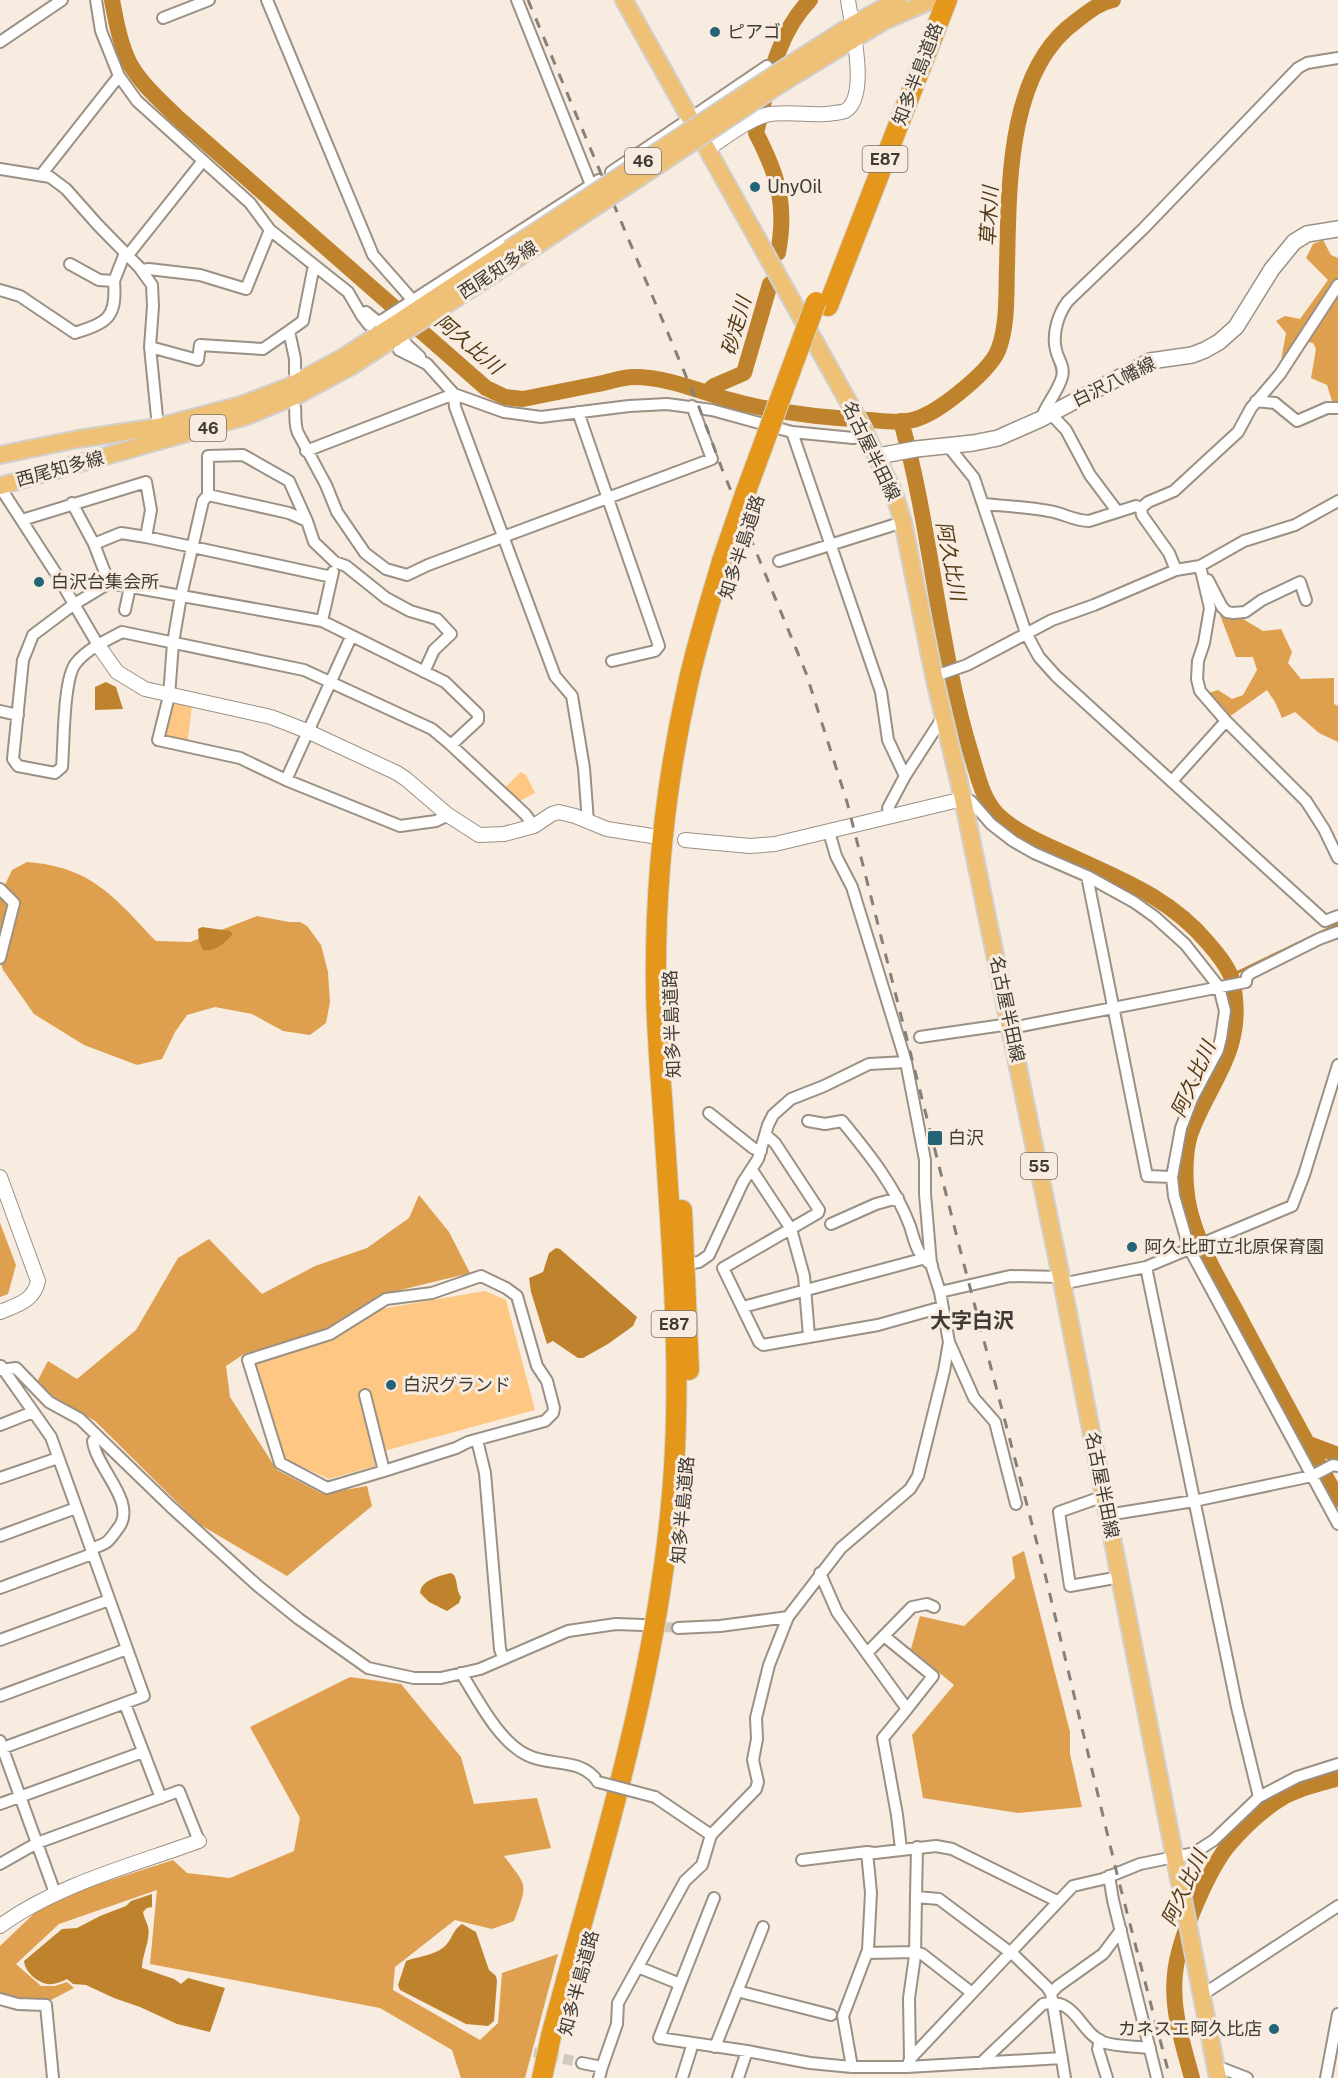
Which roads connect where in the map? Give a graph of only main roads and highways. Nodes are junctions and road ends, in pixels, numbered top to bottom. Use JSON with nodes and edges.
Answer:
{"nodes":[{"id":1,"x":624,"y":0,"type":"edge"},
{"id":2,"x":898,"y":0,"type":"edge"},
{"id":3,"x":936,"y":5,"type":"edge"},
{"id":4,"x":853,"y":32,"type":"junction"},
{"id":5,"x":1338,"y":229,"type":"edge"},
{"id":6,"x":396,"y":334,"type":"junction"},
{"id":7,"x":0,"y":455,"type":"edge"},
{"id":8,"x":878,"y":456,"type":"junction"},
{"id":9,"x":0,"y":486,"type":"edge"},
{"id":10,"x":728,"y":562,"type":"junction"},
{"id":11,"x":1217,"y":2072,"type":"edge"},
{"id":12,"x":542,"y":2078,"type":"edge"},
{"id":13,"x":555,"y":2078,"type":"edge"}],
"edges":[{"from":1,"to":8,"type":"main road","name":"名古屋半田線","number":"55"},
{"from":2,"to":4,"type":"main road","name":"西尾知多線","number":"46"},
{"from":3,"to":4,"type":"main road","name":"西尾知多線","number":"46"},
{"from":3,"to":10,"type":"highway","name":"知多半島道路","number":"E87"},
{"from":4,"to":6,"type":"main road","name":"西尾知多線","number":"46","bridge":true},
{"from":5,"to":8,"type":"main road","name":"白沢八幡線"},
{"from":6,"to":7,"type":"main road","name":"西尾知多線","number":"46"},
{"from":6,"to":9,"type":"main road","name":"西尾知多線","number":"46"},
{"from":8,"to":11,"type":"main road","name":"名古屋半田線","number":"55"},
{"from":10,"to":12,"type":"highway","name":"知多半島道路","number":"E87"},
{"from":10,"to":13,"type":"highway","name":"知多半島道路","number":"E87"}]}
